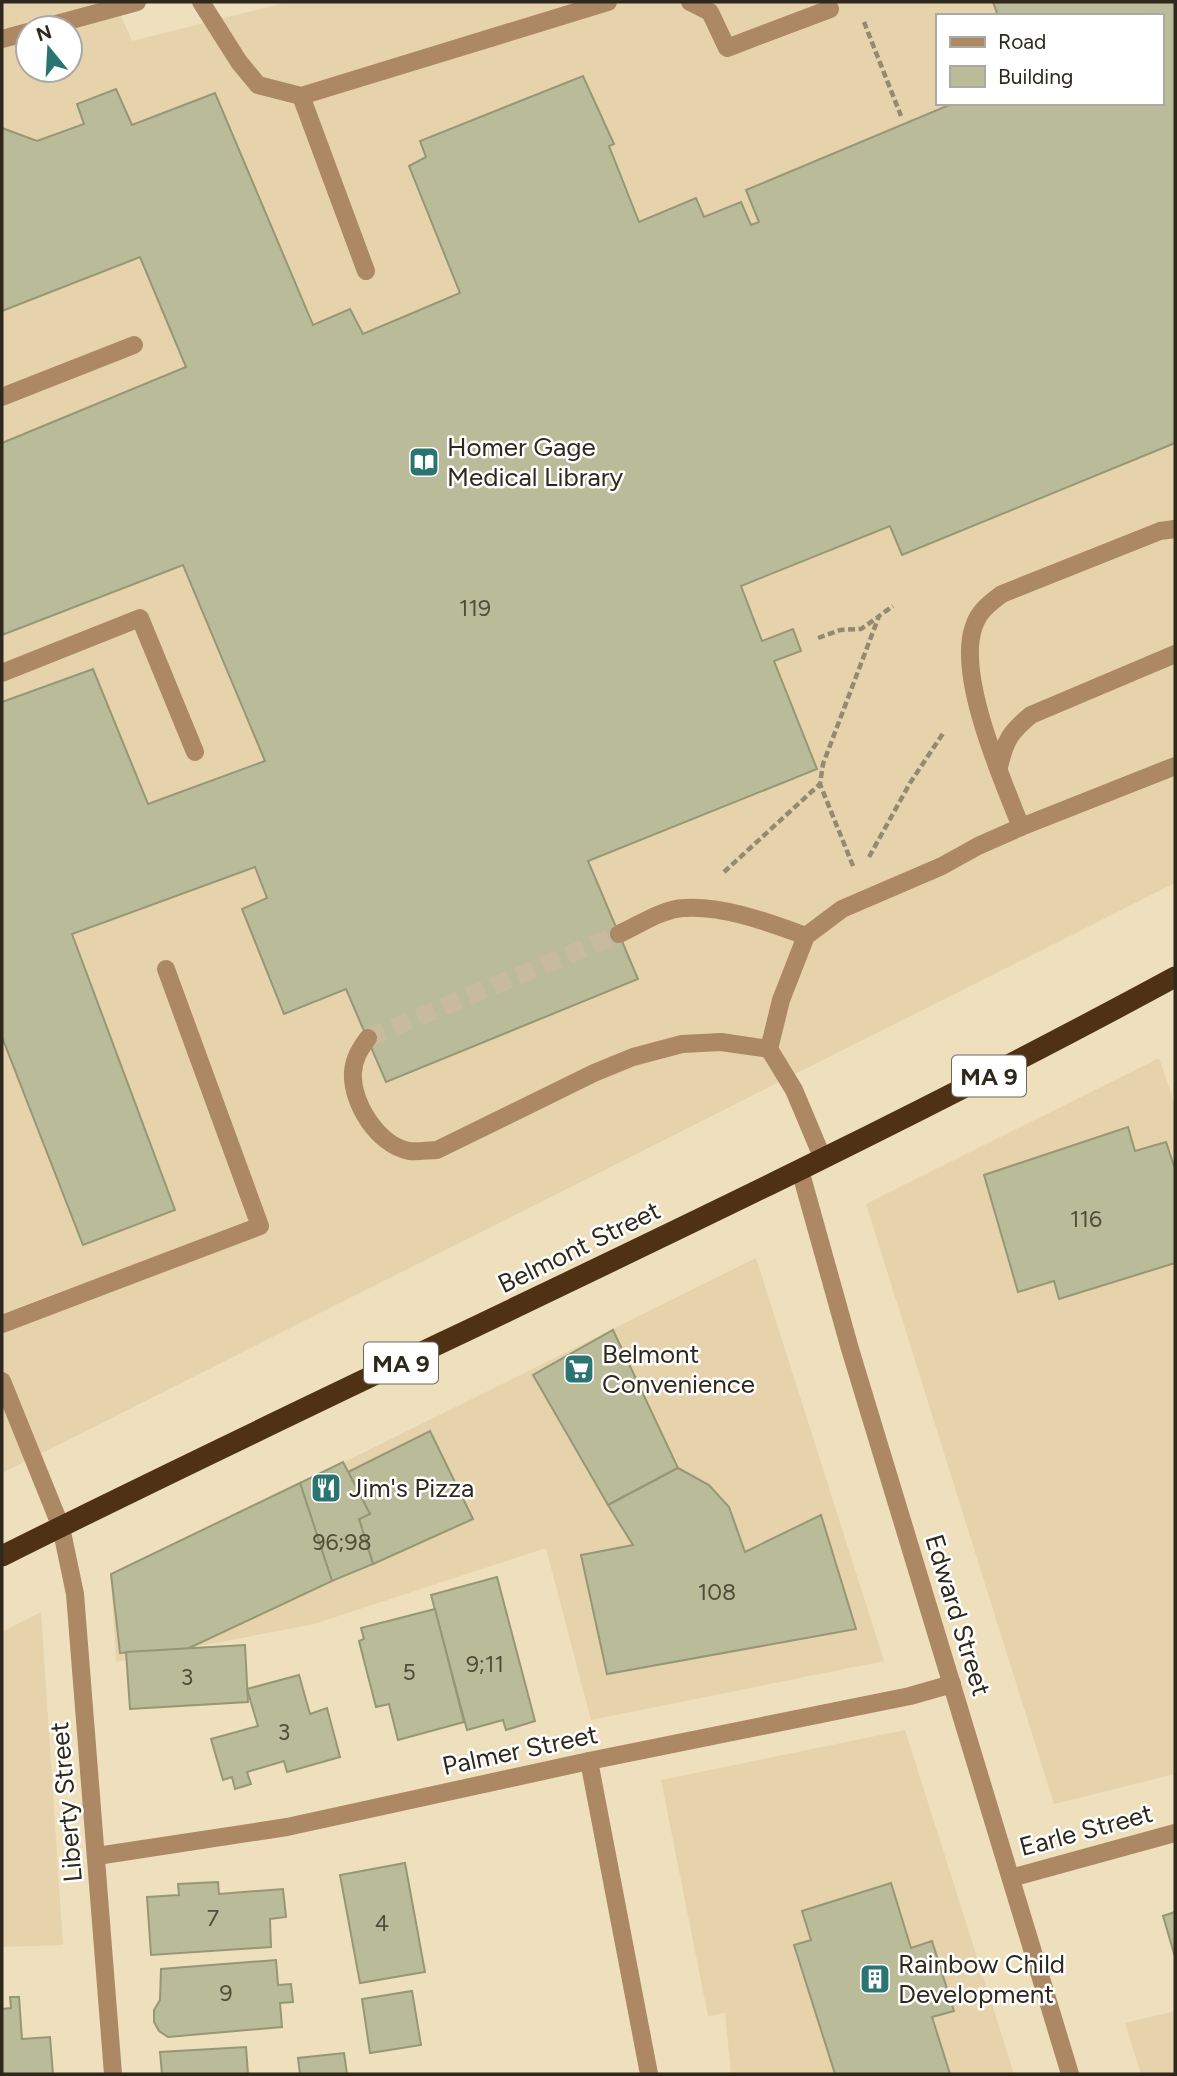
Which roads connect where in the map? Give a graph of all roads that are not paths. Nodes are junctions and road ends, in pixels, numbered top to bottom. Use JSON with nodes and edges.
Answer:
{"nodes":[{"id":1,"x":137,"y":2,"type":"edge"},
{"id":2,"x":201,"y":2,"type":"edge"},
{"id":3,"x":608,"y":2,"type":"edge"},
{"id":4,"x":690,"y":2,"type":"edge"},
{"id":5,"x":101,"y":6,"type":"edge"},
{"id":6,"x":830,"y":9,"type":"dead end"},
{"id":7,"x":80,"y":14,"type":"edge"},
{"id":8,"x":301,"y":96,"type":"junction"},
{"id":9,"x":366,"y":271,"type":"dead end"},
{"id":10,"x":134,"y":345,"type":"dead end"},
{"id":11,"x":2,"y":397,"type":"edge"},
{"id":12,"x":1175,"y":529,"type":"edge"},
{"id":13,"x":1175,"y":654,"type":"edge"},
{"id":14,"x":2,"y":673,"type":"edge"},
{"id":15,"x":195,"y":752,"type":"dead end"},
{"id":16,"x":1175,"y":766,"type":"edge"},
{"id":17,"x":999,"y":767,"type":"junction"},
{"id":18,"x":1021,"y":827,"type":"junction"},
{"id":19,"x":619,"y":934,"type":"tunnel mouth"},
{"id":20,"x":806,"y":936,"type":"junction"},
{"id":21,"x":166,"y":968,"type":"dead end"},
{"id":22,"x":1175,"y":977,"type":"edge"},
{"id":23,"x":368,"y":1038,"type":"tunnel mouth"},
{"id":24,"x":769,"y":1049,"type":"junction"},
{"id":25,"x":822,"y":1158,"type":"junction"},
{"id":26,"x":800,"y":1170,"type":"junction"},
{"id":27,"x":2,"y":1324,"type":"edge"},
{"id":28,"x":2,"y":1381,"type":"edge"},
{"id":29,"x":61,"y":1527,"type":"junction"},
{"id":30,"x":2,"y":1556,"type":"edge"},
{"id":31,"x":952,"y":1684,"type":"junction"},
{"id":32,"x":589,"y":1761,"type":"junction"},
{"id":33,"x":1175,"y":1833,"type":"edge"},
{"id":34,"x":97,"y":1856,"type":"junction"},
{"id":35,"x":1011,"y":1878,"type":"junction"},
{"id":36,"x":113,"y":2074,"type":"edge"},
{"id":37,"x":649,"y":2074,"type":"edge"},
{"id":38,"x":1070,"y":2074,"type":"edge"}],
"edges":[{"from":1,"to":5,"type":"street"},
{"from":2,"to":8,"type":"street"},
{"from":3,"to":8,"type":"street"},
{"from":4,"to":6,"type":"street"},
{"from":5,"to":7,"type":"street"},
{"from":8,"to":9,"type":"street"},
{"from":10,"to":11,"type":"street"},
{"from":12,"to":17,"type":"street"},
{"from":13,"to":17,"type":"street"},
{"from":14,"to":15,"type":"street"},
{"from":16,"to":18,"type":"street"},
{"from":17,"to":18,"type":"street"},
{"from":18,"to":20,"type":"street"},
{"from":19,"to":20,"type":"street"},
{"from":20,"to":24,"type":"street"},
{"from":21,"to":27,"type":"street"},
{"from":22,"to":25,"type":"highway","name":"Belmont Street","number":"MA 9"},
{"from":23,"to":24,"type":"street"},
{"from":24,"to":25,"type":"street"},
{"from":25,"to":26,"type":"highway","name":"Belmont Street","number":"MA 9"},
{"from":26,"to":29,"type":"highway","name":"Belmont Street","number":"MA 9"},
{"from":26,"to":31,"type":"street","name":"Edward Street"},
{"from":28,"to":29,"type":"street","name":"Liberty Street"},
{"from":29,"to":30,"type":"highway","name":"Belmont Street","number":"MA 9"},
{"from":29,"to":34,"type":"street","name":"Liberty Street"},
{"from":31,"to":32,"type":"street","name":"Palmer Street"},
{"from":31,"to":35,"type":"street","name":"Edward Street"},
{"from":32,"to":34,"type":"street","name":"Palmer Street"},
{"from":32,"to":37,"type":"street"},
{"from":33,"to":35,"type":"street","name":"Earle Street"},
{"from":34,"to":36,"type":"street","name":"Liberty Street"},
{"from":35,"to":38,"type":"street","name":"Edward Street"}]}
